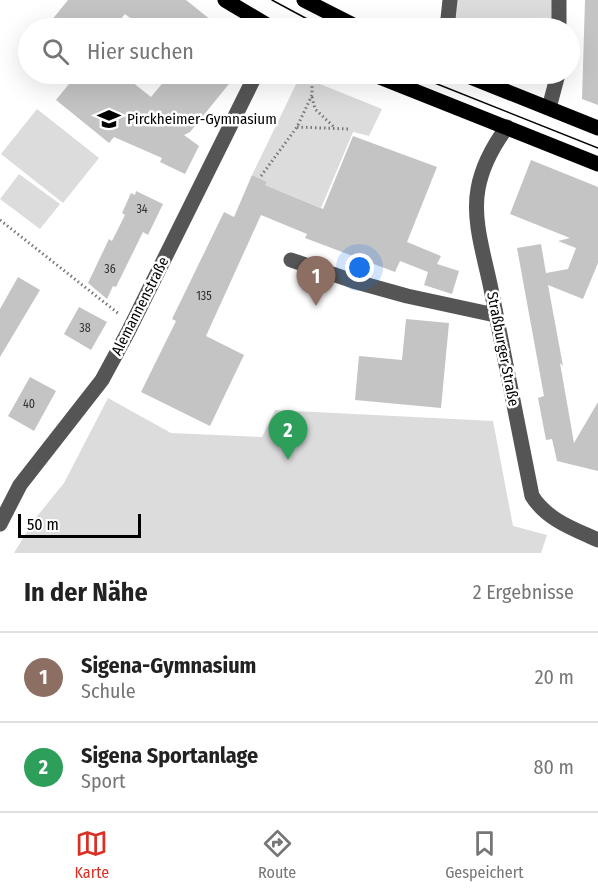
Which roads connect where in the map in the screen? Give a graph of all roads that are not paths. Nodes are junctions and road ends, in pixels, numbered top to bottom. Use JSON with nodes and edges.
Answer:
{"nodes":[{"id":1,"x":225,"y":0,"type":"edge"},
{"id":2,"x":304,"y":0,"type":"edge"},
{"id":3,"x":450,"y":0,"type":"edge"},
{"id":4,"x":559,"y":0,"type":"edge"},
{"id":5,"x":255,"y":18,"type":"edge"},
{"id":6,"x":339,"y":18,"type":"edge"},
{"id":7,"x":448,"y":18,"type":"edge"},
{"id":8,"x":559,"y":18,"type":"edge"},
{"id":9,"x":251,"y":84,"type":"edge"},
{"id":10,"x":397,"y":84,"type":"edge"},
{"id":11,"x":488,"y":84,"type":"edge"},
{"id":12,"x":555,"y":84,"type":"edge"},
{"id":13,"x":549,"y":108,"type":"junction"},
{"id":14,"x":507,"y":127,"type":"junction"},
{"id":15,"x":598,"y":128,"type":"edge"},
{"id":16,"x":598,"y":164,"type":"edge"},
{"id":17,"x":291,"y":260,"type":"dead end"},
{"id":18,"x":495,"y":315,"type":"junction"},
{"id":19,"x":0,"y":524,"type":"edge"},
{"id":20,"x":598,"y":540,"type":"edge"}],
"edges":[{"from":1,"to":5,"type":"main road"},
{"from":2,"to":6,"type":"main road"},
{"from":3,"to":7,"type":"street"},
{"from":4,"to":8,"type":"street"},
{"from":9,"to":19,"type":"street","name":"Alemannenstraße"},
{"from":10,"to":14,"type":"main road"},
{"from":11,"to":13,"type":"main road"},
{"from":12,"to":13,"type":"street"},
{"from":13,"to":15,"type":"main road"},
{"from":14,"to":16,"type":"main road"},
{"from":14,"to":18,"type":"street","name":"Straßburger Straße"},
{"from":17,"to":18,"type":"street"},
{"from":18,"to":20,"type":"street","name":"Straßburger Straße"}]}
